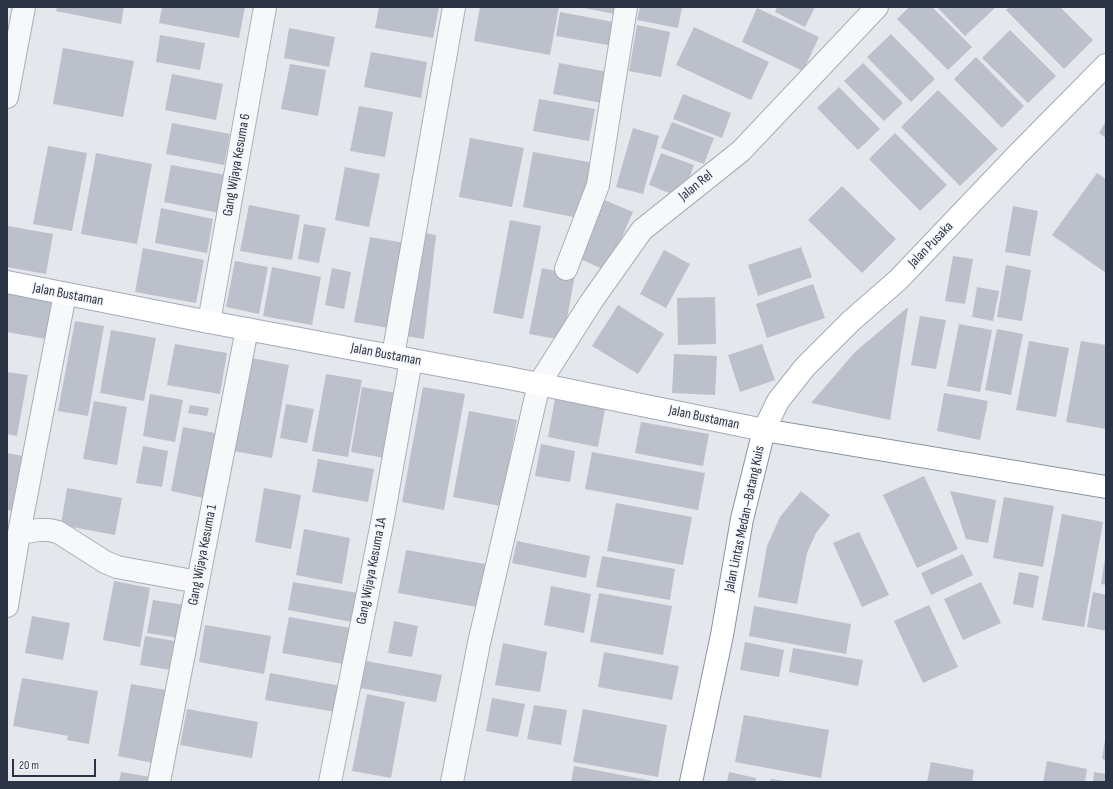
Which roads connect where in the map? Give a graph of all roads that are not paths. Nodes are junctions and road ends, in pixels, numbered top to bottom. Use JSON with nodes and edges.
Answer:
{"nodes":[{"id":1,"x":24,"y":7,"type":"edge"},
{"id":2,"x":265,"y":7,"type":"edge"},
{"id":3,"x":454,"y":7,"type":"edge"},
{"id":4,"x":626,"y":7,"type":"edge"},
{"id":5,"x":877,"y":7,"type":"edge"},
{"id":6,"x":1106,"y":65,"type":"edge"},
{"id":7,"x":7,"y":97,"type":"edge"},
{"id":8,"x":566,"y":270,"type":"dead end"},
{"id":9,"x":7,"y":282,"type":"edge"},
{"id":10,"x":65,"y":294,"type":"junction"},
{"id":11,"x":209,"y":322,"type":"junction"},
{"id":12,"x":247,"y":329,"type":"junction"},
{"id":13,"x":402,"y":358,"type":"junction"},
{"id":14,"x":539,"y":384,"type":"junction"},
{"id":15,"x":764,"y":430,"type":"junction"},
{"id":16,"x":1106,"y":487,"type":"edge"},
{"id":17,"x":19,"y":533,"type":"junction"},
{"id":18,"x":198,"y":582,"type":"junction"},
{"id":19,"x":7,"y":606,"type":"edge"},
{"id":20,"x":159,"y":782,"type":"edge"},
{"id":21,"x":330,"y":782,"type":"edge"},
{"id":22,"x":452,"y":782,"type":"edge"},
{"id":23,"x":691,"y":782,"type":"edge"}],
"edges":[{"from":1,"to":7,"type":"street"},
{"from":2,"to":11,"type":"street","name":"Gang Wijaya Kesuma 6"},
{"from":3,"to":13,"type":"street","name":"Gang Wijaya Kesuma 1A"},
{"from":4,"to":8,"type":"street"},
{"from":5,"to":14,"type":"street","name":"Jalan Rel"},
{"from":6,"to":15,"type":"main road","name":"Jalan Pusaka"},
{"from":9,"to":10,"type":"main road","name":"Jalan Bustaman"},
{"from":10,"to":11,"type":"main road","name":"Jalan Bustaman"},
{"from":10,"to":17,"type":"street"},
{"from":11,"to":12,"type":"main road","name":"Jalan Bustaman"},
{"from":12,"to":13,"type":"main road","name":"Jalan Bustaman"},
{"from":12,"to":18,"type":"street","name":"Gang Wijaya Kesuma 1"},
{"from":13,"to":14,"type":"main road","name":"Jalan Bustaman"},
{"from":13,"to":21,"type":"street","name":"Gang Wijaya Kesuma 1A"},
{"from":14,"to":15,"type":"main road","name":"Jalan Bustaman"},
{"from":14,"to":22,"type":"street","name":"Jalan Rel"},
{"from":15,"to":16,"type":"main road","name":"Jalan Lintas Medan–Batang Kuis"},
{"from":15,"to":23,"type":"main road","name":"Jalan Lintas Medan–Batang Kuis"},
{"from":17,"to":18,"type":"street"},
{"from":17,"to":19,"type":"street"},
{"from":18,"to":20,"type":"street","name":"Gang Wijaya Kesuma 1"}]}
